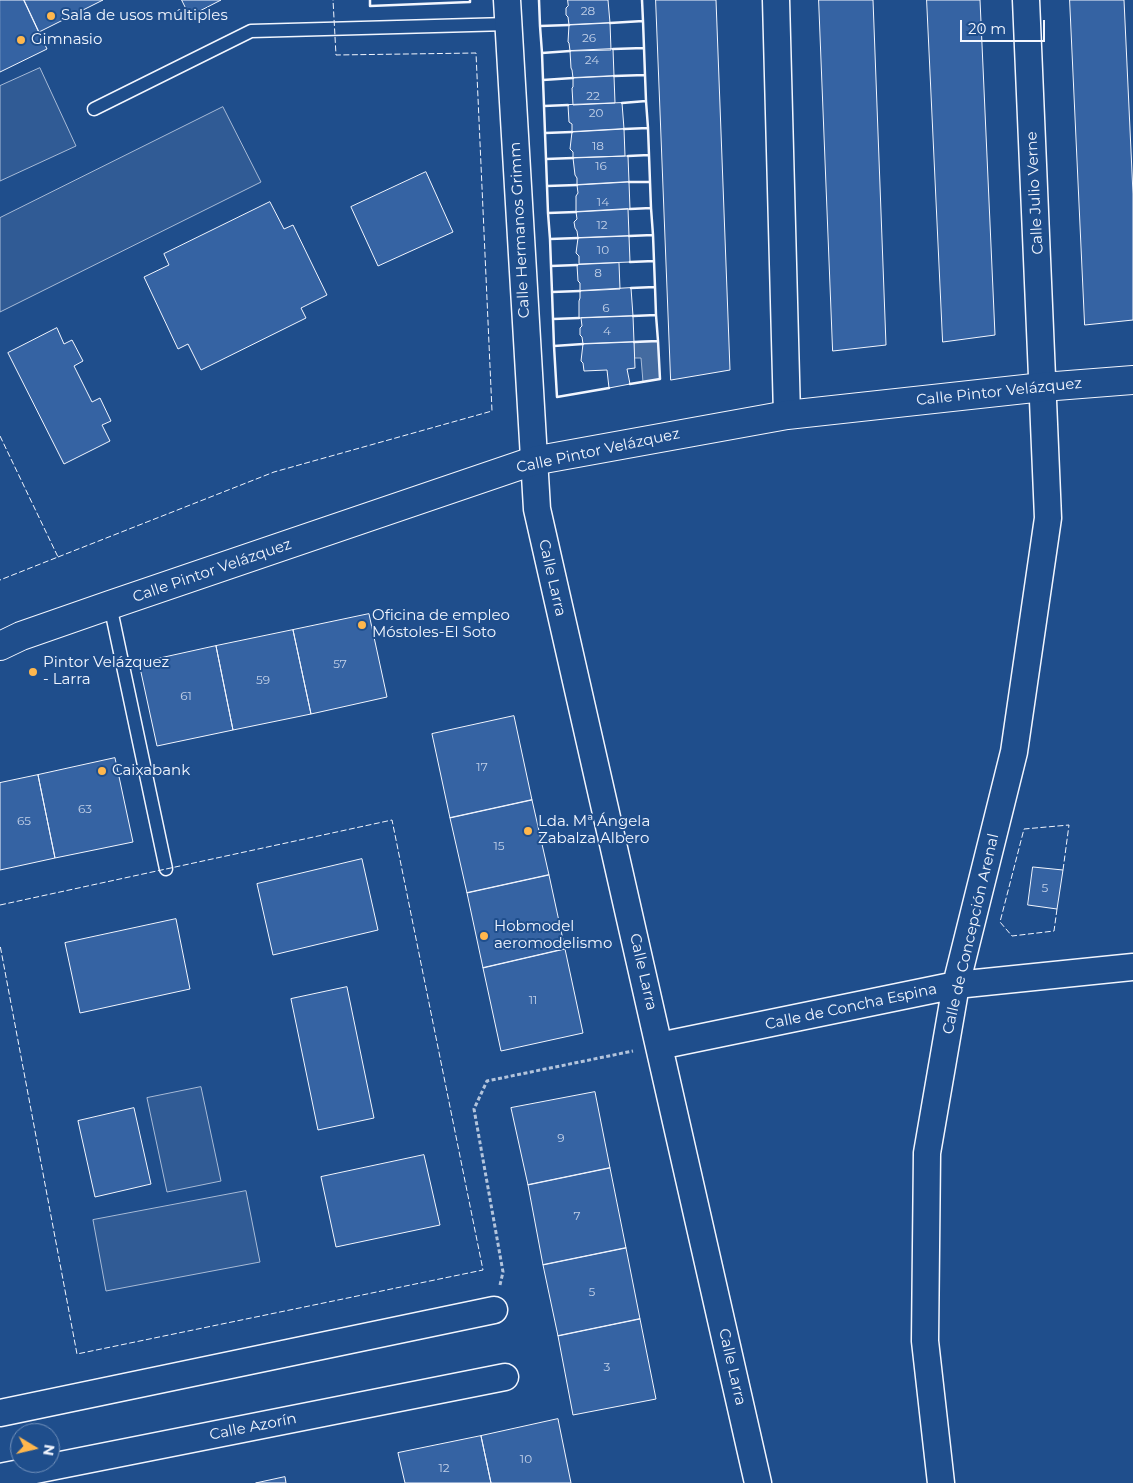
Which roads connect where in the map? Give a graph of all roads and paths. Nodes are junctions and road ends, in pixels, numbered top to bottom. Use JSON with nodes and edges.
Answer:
{"nodes":[{"id":1,"x":776,"y":0,"type":"edge"},
{"id":2,"x":1026,"y":0,"type":"edge"},
{"id":3,"x":507,"y":12,"type":"edge"},
{"id":4,"x":94,"y":109,"type":"dead end"},
{"id":5,"x":1133,"y":380,"type":"edge"},
{"id":6,"x":1043,"y":387,"type":"junction"},
{"id":7,"x":786,"y":415,"type":"junction"},
{"id":8,"x":533,"y":461,"type":"junction"},
{"id":9,"x":110,"y":605,"type":"junction"},
{"id":10,"x":0,"y":646,"type":"edge"},
{"id":11,"x":166,"y":869,"type":"dead end"},
{"id":12,"x":1133,"y":967,"type":"edge"},
{"id":13,"x":956,"y":985,"type":"junction"},
{"id":14,"x":659,"y":1046,"type":"junction"},
{"id":15,"x":494,"y":1310,"type":"joint"},
{"id":16,"x":505,"y":1377,"type":"dead end"},
{"id":17,"x":0,"y":1413,"type":"edge"},
{"id":18,"x":0,"y":1477,"type":"edge"},
{"id":19,"x":758,"y":1483,"type":"edge"},
{"id":20,"x":941,"y":1483,"type":"edge"}],
"edges":[{"from":1,"to":7,"type":"street"},
{"from":2,"to":6,"type":"street","name":"Calle Julio Verne"},
{"from":3,"to":4,"type":"lane"},
{"from":3,"to":8,"type":"street","name":"Calle Hermanos Grimm"},
{"from":5,"to":6,"type":"street","name":"Calle Pintor Velázquez"},
{"from":6,"to":7,"type":"street","name":"Calle Pintor Velázquez"},
{"from":6,"to":13,"type":"street","name":"Calle de Concepción Arenal"},
{"from":7,"to":8,"type":"street","name":"Calle Pintor Velázquez"},
{"from":8,"to":9,"type":"street","name":"Calle Pintor Velázquez"},
{"from":8,"to":14,"type":"street","name":"Calle Larra"},
{"from":9,"to":10,"type":"street","name":"Calle Pintor Velázquez"},
{"from":9,"to":11,"type":"lane"},
{"from":12,"to":13,"type":"street","name":"Calle de Concha Espina"},
{"from":13,"to":14,"type":"street","name":"Calle de Concha Espina"},
{"from":13,"to":20,"type":"street","name":"Calle de Concepción Arenal"},
{"from":14,"to":15,"type":"path"},
{"from":14,"to":19,"type":"street","name":"Calle Larra"},
{"from":15,"to":17,"type":"street"},
{"from":16,"to":18,"type":"street","name":"Calle Azorín"}]}
